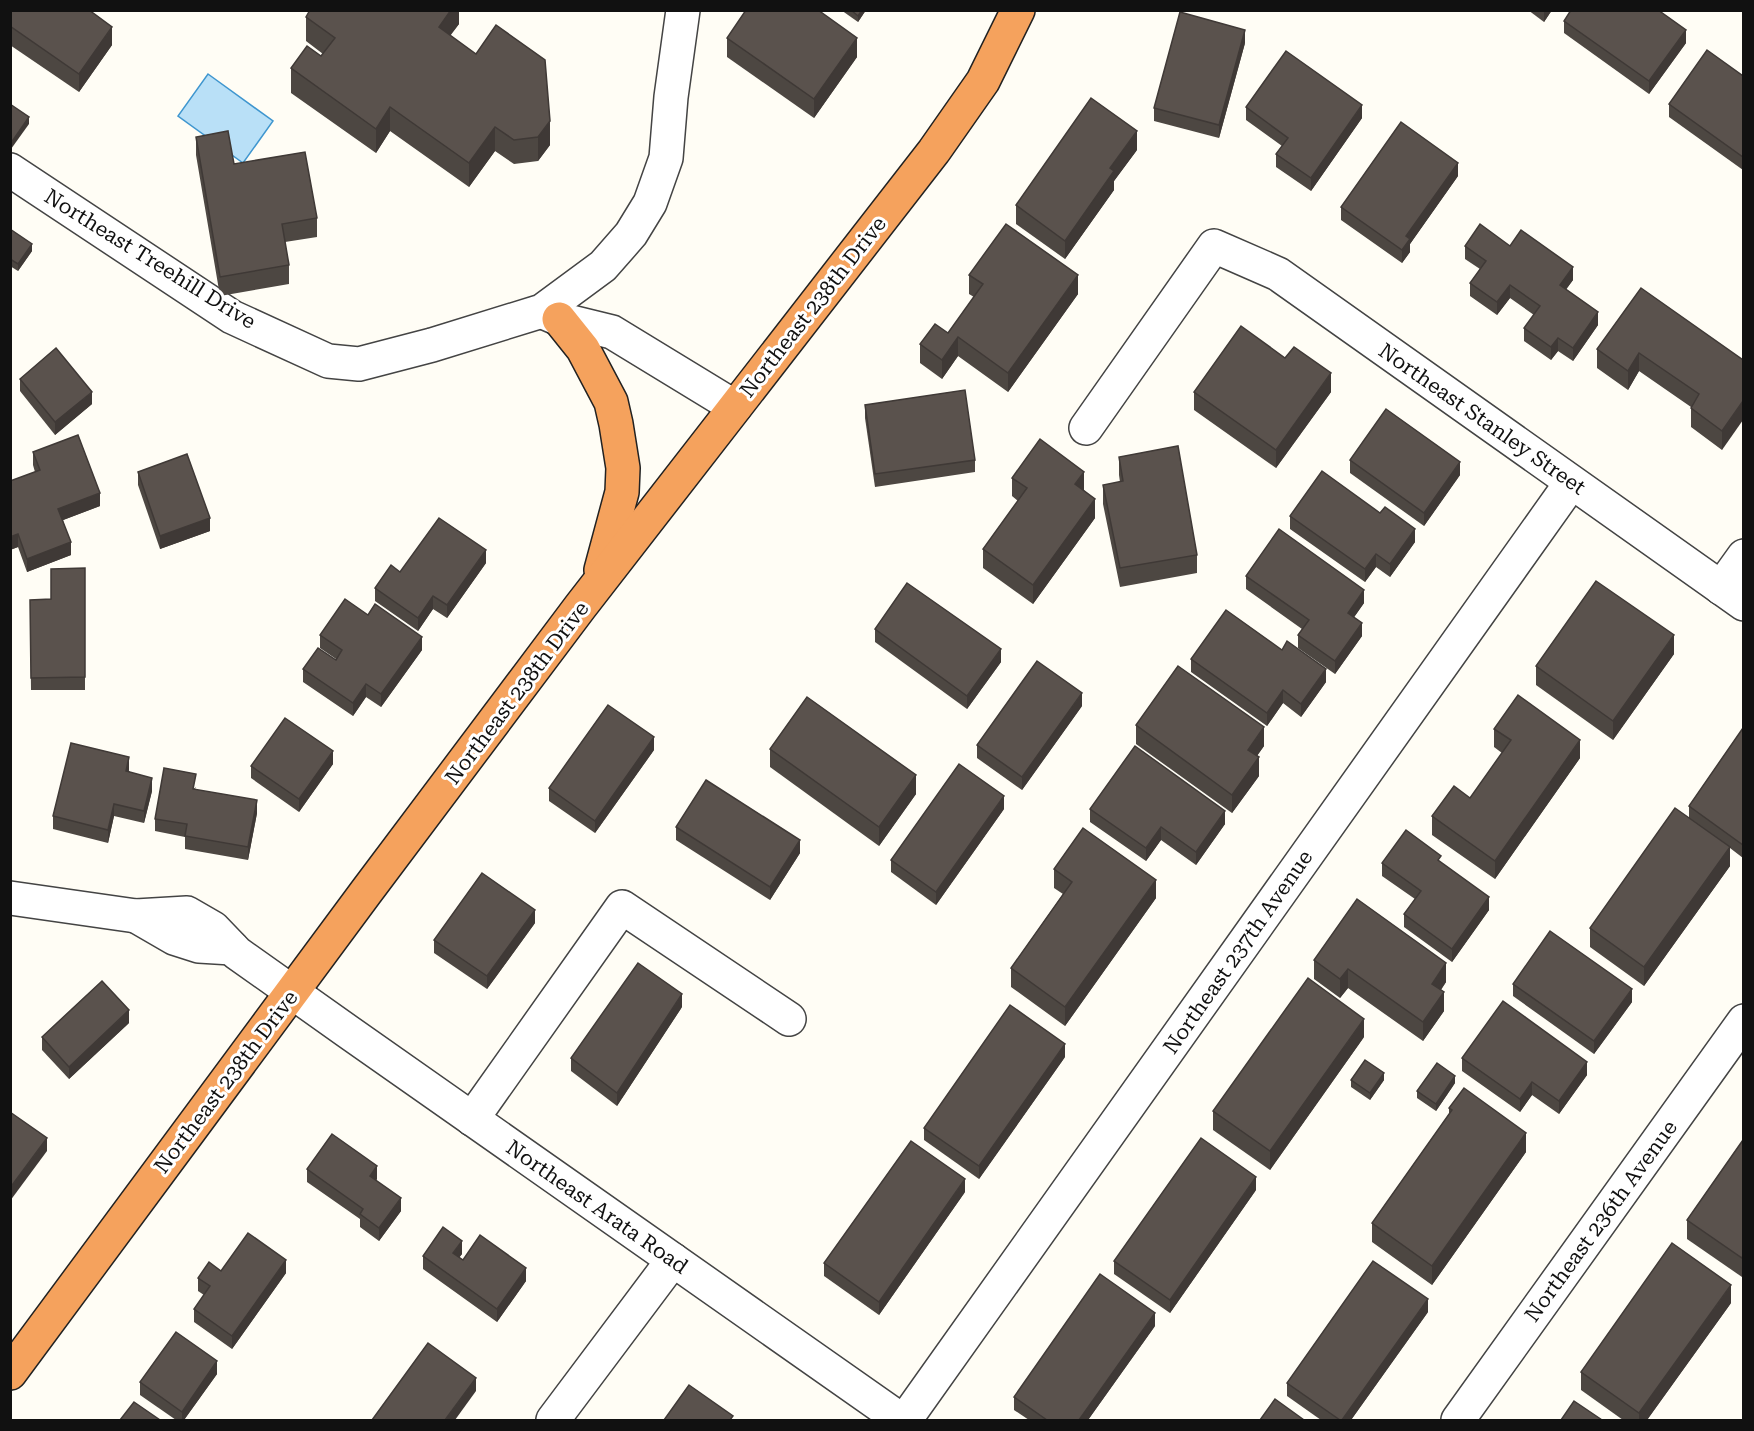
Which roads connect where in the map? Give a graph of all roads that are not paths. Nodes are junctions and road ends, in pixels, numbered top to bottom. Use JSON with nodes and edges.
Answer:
{"nodes":[{"id":1,"x":683,"y":10,"type":"edge"},
{"id":2,"x":1018,"y":10,"type":"edge"},
{"id":3,"x":10,"y":170,"type":"edge"},
{"id":4,"x":550,"y":315,"type":"junction"},
{"id":5,"x":735,"y":408,"type":"junction"},
{"id":6,"x":1086,"y":428,"type":"dead end"},
{"id":7,"x":1571,"y":483,"type":"junction"},
{"id":8,"x":1743,"y":556,"type":"edge"},
{"id":9,"x":1732,"y":596,"type":"edge"},
{"id":10,"x":589,"y":597,"type":"junction"},
{"id":11,"x":10,"y":898,"type":"edge"},
{"id":12,"x":293,"y":993,"type":"junction"},
{"id":13,"x":789,"y":1019,"type":"dead end"},
{"id":14,"x":1743,"y":1021,"type":"edge"},
{"id":15,"x":472,"y":1119,"type":"junction"},
{"id":16,"x":673,"y":1260,"type":"junction"},
{"id":17,"x":10,"y":1373,"type":"edge"},
{"id":18,"x":552,"y":1420,"type":"edge"},
{"id":19,"x":903,"y":1420,"type":"edge"},
{"id":20,"x":1458,"y":1420,"type":"edge"}],
"edges":[{"from":1,"to":4,"type":"street","name":"Northeast Treehill Drive"},
{"from":2,"to":5,"type":"highway","name":"Northeast 238th Drive"},
{"from":3,"to":4,"type":"street","name":"Northeast Treehill Drive"},
{"from":4,"to":5,"type":"street"},
{"from":4,"to":10,"type":"highway"},
{"from":5,"to":10,"type":"highway","name":"Northeast 238th Drive"},
{"from":6,"to":7,"type":"street","name":"Northeast Stanley Street"},
{"from":7,"to":9,"type":"street","name":"Northeast Stanley Street"},
{"from":7,"to":19,"type":"street","name":"Northeast 237th Avenue"},
{"from":8,"to":9,"type":"street"},
{"from":10,"to":12,"type":"highway","name":"Northeast 238th Drive"},
{"from":11,"to":12,"type":"street","name":"Northeast Arata Road"},
{"from":12,"to":15,"type":"street","name":"Northeast Arata Road"},
{"from":12,"to":17,"type":"highway","name":"Northeast 238th Drive"},
{"from":13,"to":15,"type":"street"},
{"from":14,"to":20,"type":"street","name":"Northeast 236th Avenue"},
{"from":15,"to":16,"type":"street","name":"Northeast Arata Road"},
{"from":16,"to":18,"type":"street"},
{"from":16,"to":19,"type":"street","name":"Northeast Arata Road"}]}
